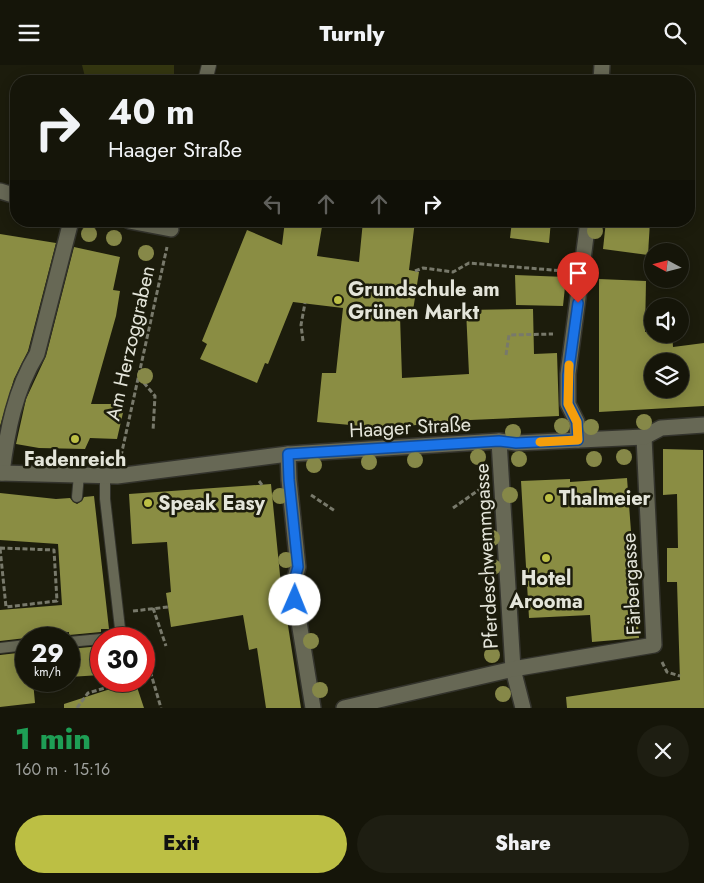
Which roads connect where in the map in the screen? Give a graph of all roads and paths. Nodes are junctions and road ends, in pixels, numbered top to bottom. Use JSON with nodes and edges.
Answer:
{"nodes":[{"id":1,"x":69,"y":227,"type":"edge"},
{"id":2,"x":172,"y":227,"type":"edge"},
{"id":3,"x":587,"y":227,"type":"edge"},
{"id":4,"x":415,"y":271,"type":"dead end"},
{"id":5,"x":562,"y":271,"type":"dead end"},
{"id":6,"x":305,"y":303,"type":"dead end"},
{"id":7,"x":562,"y":334,"type":"dead end"},
{"id":8,"x":303,"y":341,"type":"dead end"},
{"id":9,"x":506,"y":355,"type":"dead end"},
{"id":10,"x":138,"y":377,"type":"junction"},
{"id":11,"x":704,"y":425,"type":"edge"},
{"id":12,"x":153,"y":431,"type":"dead end"},
{"id":13,"x":644,"y":437,"type":"junction"},
{"id":14,"x":578,"y":440,"type":"junction"},
{"id":15,"x":499,"y":441,"type":"junction"},
{"id":16,"x":288,"y":454,"type":"junction"},
{"id":17,"x":114,"y":471,"type":"junction"},
{"id":18,"x":1,"y":473,"type":"edge"},
{"id":19,"x":502,"y":474,"type":"junction"},
{"id":20,"x":79,"y":475,"type":"junction"},
{"id":21,"x":260,"y":481,"type":"dead end"},
{"id":22,"x":262,"y":485,"type":"dead end"},
{"id":23,"x":77,"y":497,"type":"dead end"},
{"id":24,"x":453,"y":508,"type":"dead end"},
{"id":25,"x":0,"y":548,"type":"edge"},
{"id":26,"x":168,"y":607,"type":"dead end"},
{"id":27,"x":153,"y":609,"type":"junction"},
{"id":28,"x":132,"y":611,"type":"dead end"},
{"id":29,"x":120,"y":627,"type":"edge"},
{"id":30,"x":15,"y":646,"type":"edge"},
{"id":31,"x":166,"y":646,"type":"dead end"},
{"id":32,"x":0,"y":648,"type":"edge"},
{"id":33,"x":513,"y":669,"type":"junction"},
{"id":34,"x":155,"y":688,"type":"edge"},
{"id":35,"x":91,"y":692,"type":"edge"},
{"id":36,"x":77,"y":708,"type":"edge"},
{"id":37,"x":161,"y":708,"type":"edge"},
{"id":38,"x":313,"y":708,"type":"edge"},
{"id":39,"x":344,"y":708,"type":"edge"},
{"id":40,"x":523,"y":708,"type":"edge"}],
"edges":[{"from":1,"to":18,"type":"street"},
{"from":2,"to":10,"type":"path","name":"Am Herzoggraben"},
{"from":3,"to":14,"type":"street"},
{"from":4,"to":5,"type":"path"},
{"from":6,"to":8,"type":"path"},
{"from":7,"to":9,"type":"path"},
{"from":10,"to":12,"type":"path"},
{"from":10,"to":17,"type":"path","name":"Am Herzoggraben"},
{"from":11,"to":13,"type":"street","name":"Haager Straße"},
{"from":13,"to":14,"type":"street","name":"Haager Straße"},
{"from":13,"to":33,"type":"street","name":"Färbergasse"},
{"from":14,"to":15,"type":"street","name":"Haager Straße"},
{"from":15,"to":16,"type":"street","name":"Haager Straße"},
{"from":15,"to":19,"type":"street","name":"Pferdeschwemmgasse"},
{"from":16,"to":17,"type":"street","name":"Haager Straße"},
{"from":16,"to":38,"type":"street"},
{"from":17,"to":20,"type":"street","name":"Haager Straße"},
{"from":17,"to":29,"type":"lane"},
{"from":18,"to":20,"type":"street","name":"Haager Straße"},
{"from":19,"to":24,"type":"path"},
{"from":19,"to":33,"type":"street","name":"Pferdeschwemmgasse"},
{"from":20,"to":23,"type":"lane"},
{"from":21,"to":22,"type":"path"},
{"from":25,"to":25,"type":"path"},
{"from":26,"to":27,"type":"path"},
{"from":27,"to":28,"type":"path"},
{"from":27,"to":31,"type":"path"},
{"from":30,"to":32,"type":"lane"},
{"from":33,"to":39,"type":"street","name":"Pferdeschwemmgasse"},
{"from":33,"to":40,"type":"street","name":"Pferdeschwemmgasse"},
{"from":34,"to":37,"type":"path"},
{"from":35,"to":36,"type":"path"}]}
